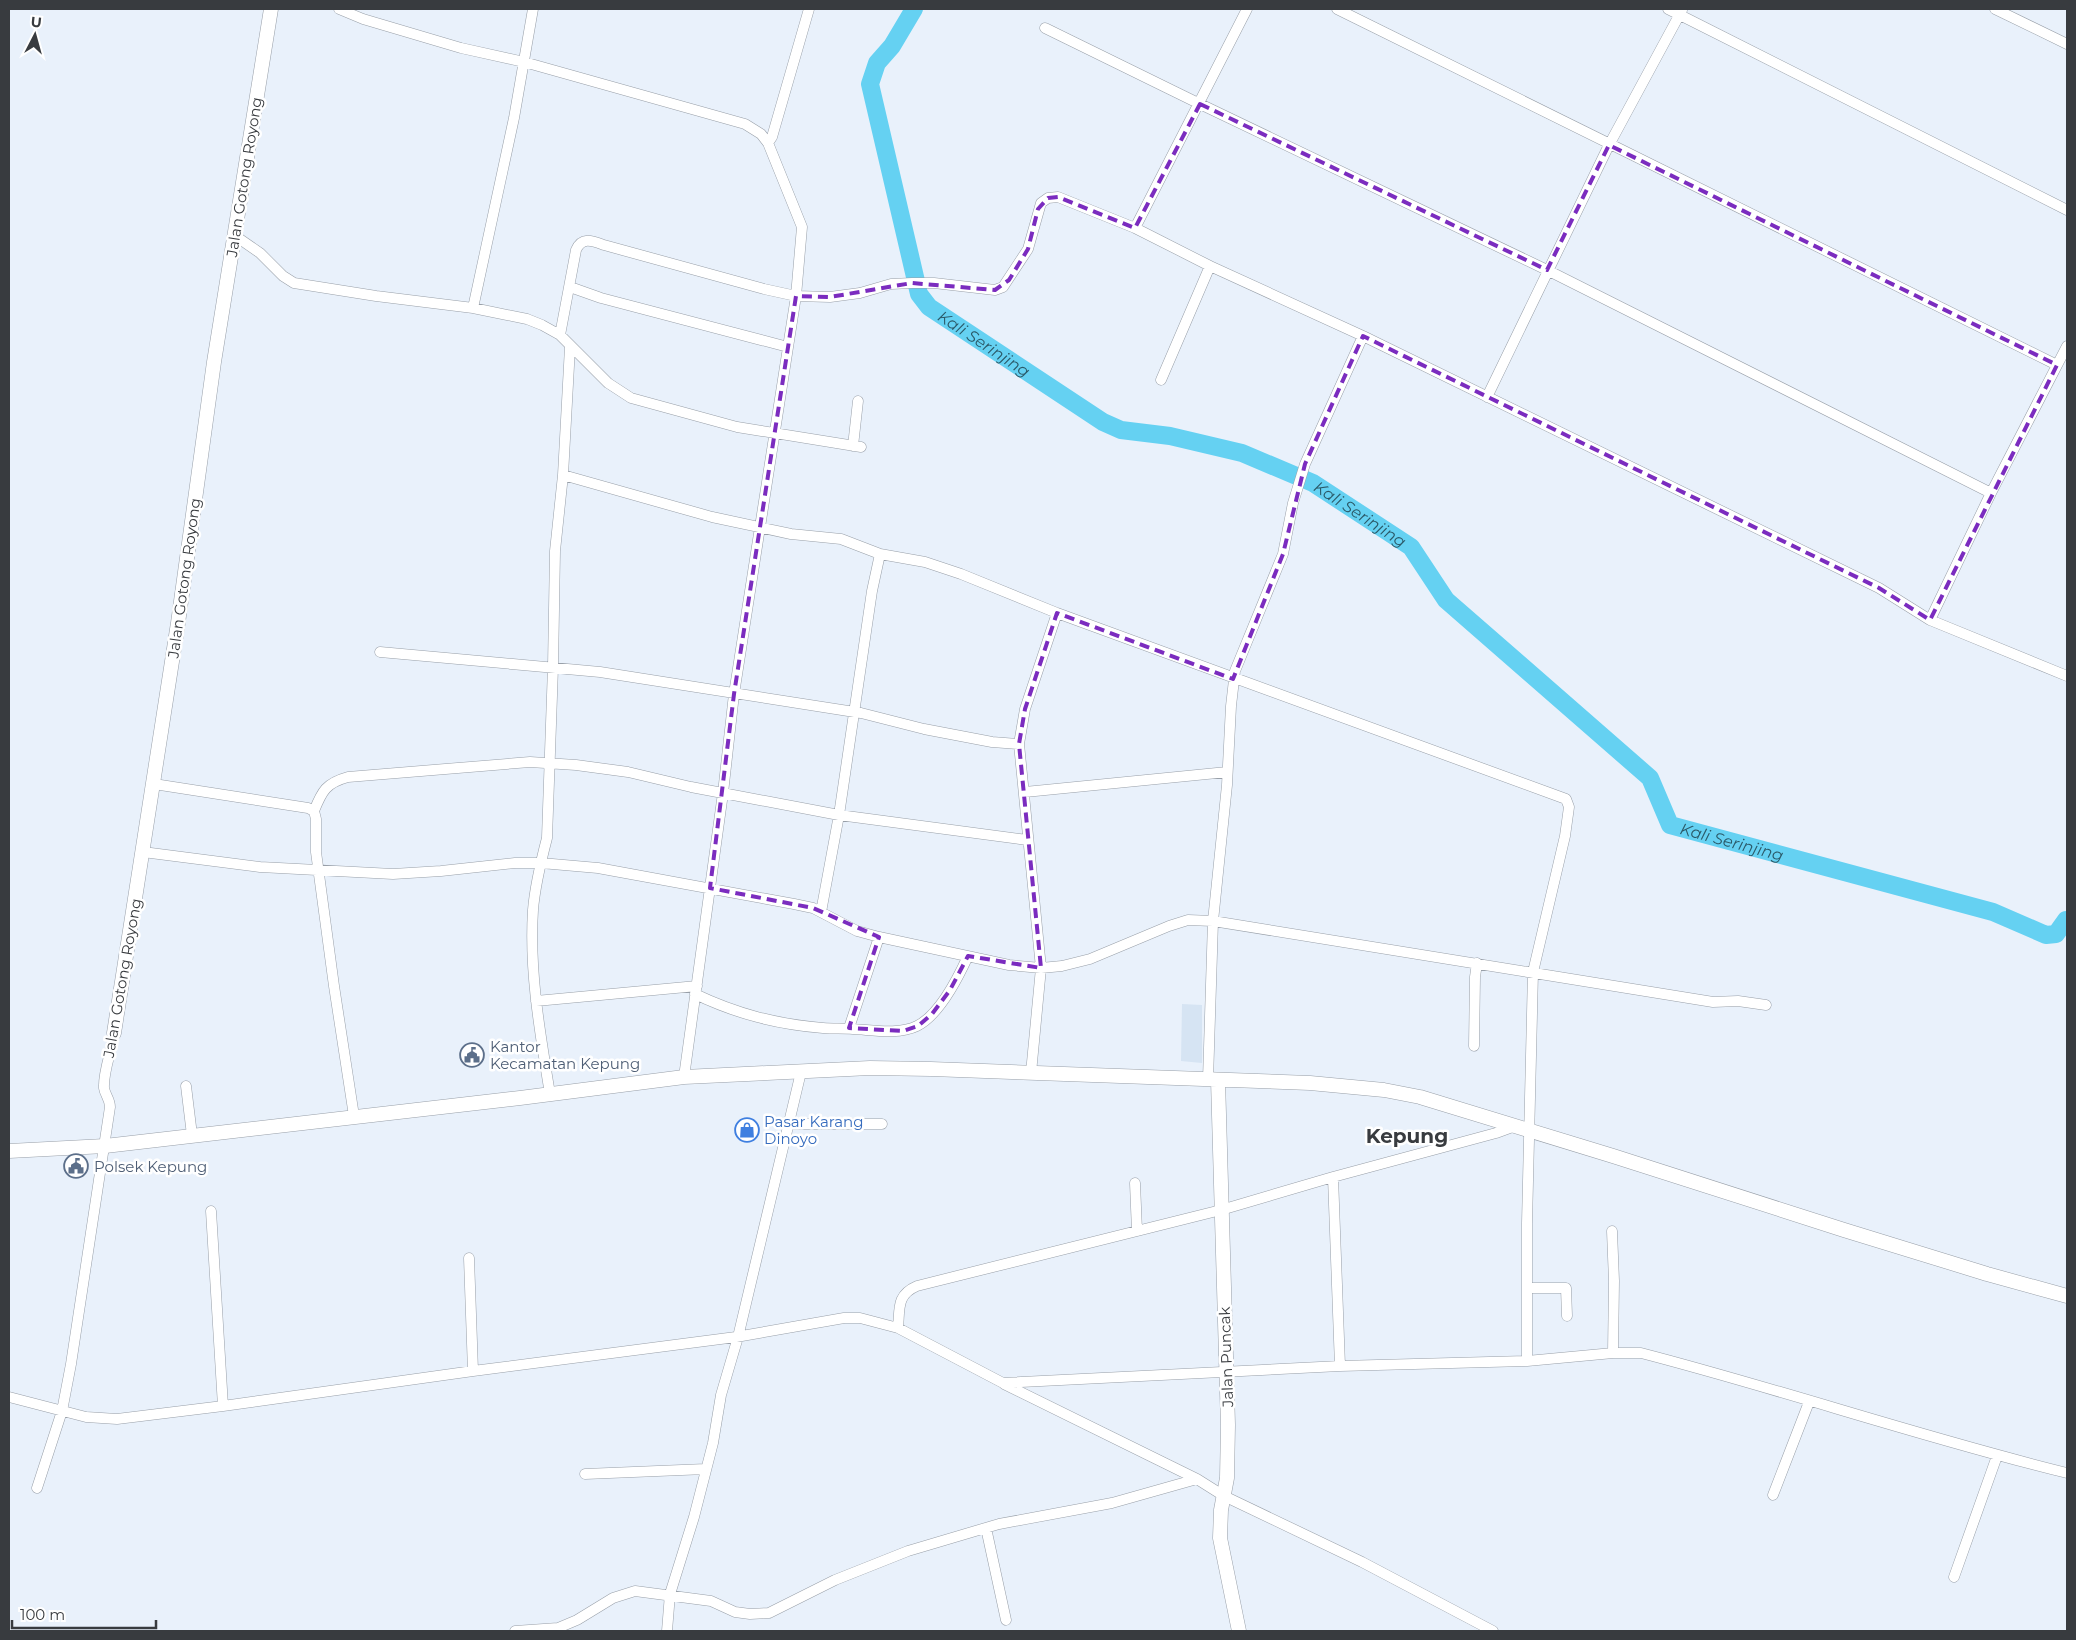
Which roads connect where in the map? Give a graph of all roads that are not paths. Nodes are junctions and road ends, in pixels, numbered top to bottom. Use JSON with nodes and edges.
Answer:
{"nodes":[{"id":1,"x":272,"y":9,"type":"edge"},
{"id":2,"x":339,"y":9,"type":"edge"},
{"id":3,"x":533,"y":9,"type":"edge"},
{"id":4,"x":809,"y":9,"type":"edge"},
{"id":5,"x":1247,"y":9,"type":"edge"},
{"id":6,"x":1337,"y":9,"type":"edge"},
{"id":7,"x":1668,"y":9,"type":"edge"},
{"id":8,"x":1995,"y":9,"type":"edge"},
{"id":9,"x":1681,"y":12,"type":"edge"},
{"id":10,"x":1045,"y":28,"type":"dead end"},
{"id":11,"x":2067,"y":44,"type":"edge"},
{"id":12,"x":524,"y":62,"type":"junction"},
{"id":13,"x":1200,"y":104,"type":"junction"},
{"id":14,"x":768,"y":143,"type":"junction"},
{"id":15,"x":1609,"y":145,"type":"junction"},
{"id":16,"x":2067,"y":210,"type":"edge"},
{"id":17,"x":1135,"y":228,"type":"junction"},
{"id":18,"x":234,"y":235,"type":"junction"},
{"id":19,"x":1210,"y":266,"type":"junction"},
{"id":20,"x":1547,"y":270,"type":"junction"},
{"id":21,"x":570,"y":287,"type":"junction"},
{"id":22,"x":796,"y":296,"type":"junction"},
{"id":23,"x":473,"y":308,"type":"junction"},
{"id":24,"x":560,"y":336,"type":"junction"},
{"id":25,"x":1363,"y":336,"type":"junction"},
{"id":26,"x":2067,"y":346,"type":"edge"},
{"id":27,"x":570,"y":347,"type":"junction"},
{"id":28,"x":788,"y":347,"type":"junction"},
{"id":29,"x":2056,"y":365,"type":"junction"},
{"id":30,"x":1161,"y":380,"type":"dead end"},
{"id":31,"x":1487,"y":398,"type":"junction"},
{"id":32,"x":858,"y":402,"type":"dead end"},
{"id":33,"x":775,"y":433,"type":"junction"},
{"id":34,"x":563,"y":475,"type":"junction"},
{"id":35,"x":1991,"y":493,"type":"junction"},
{"id":36,"x":759,"y":529,"type":"junction"},
{"id":37,"x":880,"y":554,"type":"junction"},
{"id":38,"x":1057,"y":613,"type":"junction"},
{"id":39,"x":1930,"y":620,"type":"junction"},
{"id":40,"x":380,"y":652,"type":"dead end"},
{"id":41,"x":554,"y":667,"type":"junction"},
{"id":42,"x":1235,"y":671,"type":"junction"},
{"id":43,"x":2067,"y":676,"type":"edge"},
{"id":44,"x":734,"y":694,"type":"junction"},
{"id":45,"x":855,"y":712,"type":"junction"},
{"id":46,"x":1019,"y":744,"type":"junction"},
{"id":47,"x":550,"y":763,"type":"junction"},
{"id":48,"x":1227,"y":772,"type":"junction"},
{"id":49,"x":154,"y":784,"type":"junction"},
{"id":50,"x":1025,"y":792,"type":"junction"},
{"id":51,"x":723,"y":794,"type":"junction"},
{"id":52,"x":314,"y":811,"type":"junction"},
{"id":53,"x":839,"y":815,"type":"junction"},
{"id":54,"x":1027,"y":840,"type":"junction"},
{"id":55,"x":144,"y":852,"type":"junction"},
{"id":56,"x":541,"y":862,"type":"junction"},
{"id":57,"x":319,"y":871,"type":"junction"},
{"id":58,"x":710,"y":888,"type":"junction"},
{"id":59,"x":821,"y":912,"type":"junction"},
{"id":60,"x":1213,"y":927,"type":"junction"},
{"id":61,"x":879,"y":937,"type":"junction"},
{"id":62,"x":968,"y":956,"type":"junction"},
{"id":63,"x":1041,"y":968,"type":"junction"},
{"id":64,"x":1476,"y":970,"type":"junction"},
{"id":65,"x":1533,"y":976,"type":"junction"},
{"id":66,"x":696,"y":990,"type":"junction"},
{"id":67,"x":536,"y":1002,"type":"junction"},
{"id":68,"x":1766,"y":1005,"type":"dead end"},
{"id":69,"x":849,"y":1028,"type":"junction"},
{"id":70,"x":113,"y":1040,"type":"joint"},
{"id":71,"x":1474,"y":1046,"type":"dead end"},
{"id":72,"x":801,"y":1072,"type":"junction"},
{"id":73,"x":1031,"y":1072,"type":"junction"},
{"id":74,"x":684,"y":1077,"type":"junction"},
{"id":75,"x":1213,"y":1080,"type":"junction"},
{"id":76,"x":186,"y":1086,"type":"dead end"},
{"id":77,"x":550,"y":1094,"type":"junction"},
{"id":78,"x":354,"y":1116,"type":"junction"},
{"id":79,"x":790,"y":1124,"type":"junction"},
{"id":80,"x":882,"y":1124,"type":"dead end"},
{"id":81,"x":1522,"y":1128,"type":"junction"},
{"id":82,"x":192,"y":1135,"type":"junction"},
{"id":83,"x":105,"y":1146,"type":"junction"},
{"id":84,"x":9,"y":1151,"type":"edge"},
{"id":85,"x":1333,"y":1177,"type":"junction"},
{"id":86,"x":1135,"y":1183,"type":"dead end"},
{"id":87,"x":211,"y":1210,"type":"dead end"},
{"id":88,"x":1221,"y":1210,"type":"junction"},
{"id":89,"x":1138,"y":1231,"type":"junction"},
{"id":90,"x":1612,"y":1231,"type":"dead end"},
{"id":91,"x":469,"y":1258,"type":"dead end"},
{"id":92,"x":1527,"y":1288,"type":"junction"},
{"id":93,"x":2067,"y":1296,"type":"edge"},
{"id":94,"x":1567,"y":1316,"type":"dead end"},
{"id":95,"x":898,"y":1328,"type":"junction"},
{"id":96,"x":738,"y":1337,"type":"junction"},
{"id":97,"x":1613,"y":1353,"type":"junction"},
{"id":98,"x":1527,"y":1361,"type":"junction"},
{"id":99,"x":1340,"y":1366,"type":"junction"},
{"id":100,"x":473,"y":1371,"type":"junction"},
{"id":101,"x":1226,"y":1373,"type":"junction"},
{"id":102,"x":1003,"y":1383,"type":"junction"},
{"id":103,"x":9,"y":1397,"type":"edge"},
{"id":104,"x":1809,"y":1402,"type":"junction"},
{"id":105,"x":223,"y":1406,"type":"junction"},
{"id":106,"x":62,"y":1411,"type":"junction"},
{"id":107,"x":1998,"y":1456,"type":"junction"},
{"id":108,"x":706,"y":1469,"type":"junction"},
{"id":109,"x":2067,"y":1473,"type":"edge"},
{"id":110,"x":584,"y":1474,"type":"dead end"},
{"id":111,"x":1198,"y":1479,"type":"junction"},
{"id":112,"x":37,"y":1488,"type":"dead end"},
{"id":113,"x":1773,"y":1495,"type":"dead end"},
{"id":114,"x":1224,"y":1496,"type":"junction"},
{"id":115,"x":986,"y":1528,"type":"junction"},
{"id":116,"x":1954,"y":1576,"type":"dead end"},
{"id":117,"x":670,"y":1594,"type":"junction"},
{"id":118,"x":1006,"y":1620,"type":"dead end"},
{"id":119,"x":515,"y":1631,"type":"edge"},
{"id":120,"x":667,"y":1631,"type":"edge"},
{"id":121,"x":1239,"y":1631,"type":"edge"},
{"id":122,"x":1493,"y":1631,"type":"edge"}],
"edges":[{"from":1,"to":18,"type":"main road","name":"Jalan Gotong Royong"},
{"from":2,"to":12,"type":"street"},
{"from":3,"to":12,"type":"street"},
{"from":4,"to":14,"type":"street"},
{"from":5,"to":13,"type":"street"},
{"from":6,"to":15,"type":"street"},
{"from":7,"to":9,"type":"street"},
{"from":8,"to":11,"type":"street"},
{"from":9,"to":15,"type":"street"},
{"from":9,"to":16,"type":"street"},
{"from":10,"to":13,"type":"street"},
{"from":12,"to":14,"type":"street"},
{"from":12,"to":23,"type":"street"},
{"from":13,"to":17,"type":"street"},
{"from":13,"to":20,"type":"street"},
{"from":14,"to":22,"type":"street"},
{"from":15,"to":20,"type":"street"},
{"from":15,"to":29,"type":"street"},
{"from":17,"to":19,"type":"street"},
{"from":17,"to":22,"type":"street"},
{"from":18,"to":23,"type":"street"},
{"from":18,"to":49,"type":"main road","name":"Jalan Gotong Royong"},
{"from":19,"to":25,"type":"street"},
{"from":19,"to":30,"type":"street"},
{"from":20,"to":31,"type":"street"},
{"from":20,"to":35,"type":"street"},
{"from":21,"to":22,"type":"street"},
{"from":21,"to":24,"type":"street"},
{"from":21,"to":28,"type":"street"},
{"from":22,"to":28,"type":"street"},
{"from":23,"to":24,"type":"street"},
{"from":24,"to":27,"type":"street"},
{"from":25,"to":31,"type":"street"},
{"from":25,"to":42,"type":"street"},
{"from":26,"to":29,"type":"street"},
{"from":27,"to":33,"type":"street"},
{"from":27,"to":34,"type":"street"},
{"from":28,"to":33,"type":"street"},
{"from":29,"to":35,"type":"street"},
{"from":31,"to":39,"type":"street"},
{"from":32,"to":33,"type":"street"},
{"from":33,"to":36,"type":"street"},
{"from":34,"to":36,"type":"street"},
{"from":34,"to":41,"type":"street"},
{"from":35,"to":39,"type":"street"},
{"from":36,"to":37,"type":"street"},
{"from":36,"to":44,"type":"street"},
{"from":37,"to":38,"type":"street"},
{"from":37,"to":45,"type":"street"},
{"from":38,"to":42,"type":"street"},
{"from":38,"to":46,"type":"street"},
{"from":39,"to":43,"type":"street"},
{"from":40,"to":41,"type":"street"},
{"from":41,"to":44,"type":"street"},
{"from":41,"to":47,"type":"street"},
{"from":42,"to":48,"type":"street"},
{"from":42,"to":65,"type":"street"},
{"from":44,"to":45,"type":"street"},
{"from":44,"to":51,"type":"street"},
{"from":45,"to":46,"type":"street"},
{"from":45,"to":53,"type":"street"},
{"from":46,"to":50,"type":"street"},
{"from":47,"to":51,"type":"street"},
{"from":47,"to":52,"type":"street"},
{"from":47,"to":56,"type":"street"},
{"from":48,"to":50,"type":"street"},
{"from":48,"to":60,"type":"street"},
{"from":49,"to":52,"type":"street"},
{"from":49,"to":55,"type":"main road","name":"Jalan Gotong Royong"},
{"from":50,"to":54,"type":"street"},
{"from":51,"to":53,"type":"street"},
{"from":51,"to":58,"type":"street"},
{"from":52,"to":57,"type":"street"},
{"from":53,"to":54,"type":"street"},
{"from":53,"to":59,"type":"street"},
{"from":54,"to":63,"type":"street"},
{"from":55,"to":57,"type":"street"},
{"from":55,"to":70,"type":"main road","name":"Jalan Gotong Royong"},
{"from":56,"to":57,"type":"street"},
{"from":56,"to":58,"type":"street"},
{"from":56,"to":67,"type":"street"},
{"from":57,"to":78,"type":"street"},
{"from":58,"to":59,"type":"street"},
{"from":58,"to":66,"type":"street"},
{"from":59,"to":61,"type":"street"},
{"from":60,"to":63,"type":"street"},
{"from":60,"to":64,"type":"street"},
{"from":60,"to":75,"type":"street"},
{"from":61,"to":62,"type":"street"},
{"from":61,"to":69,"type":"street"},
{"from":62,"to":63,"type":"street"},
{"from":62,"to":69,"type":"street"},
{"from":63,"to":73,"type":"street"},
{"from":64,"to":65,"type":"street"},
{"from":64,"to":71,"type":"street"},
{"from":65,"to":68,"type":"street"},
{"from":65,"to":81,"type":"street"},
{"from":66,"to":67,"type":"street"},
{"from":66,"to":69,"type":"street"},
{"from":66,"to":74,"type":"street"},
{"from":67,"to":77,"type":"street"},
{"from":70,"to":83,"type":"street","name":"Jalan Gotong Royong"},
{"from":72,"to":73,"type":"main road"},
{"from":72,"to":74,"type":"main road"},
{"from":72,"to":79,"type":"street"},
{"from":73,"to":75,"type":"main road"},
{"from":74,"to":77,"type":"main road"},
{"from":75,"to":81,"type":"main road"},
{"from":75,"to":88,"type":"main road","name":"Jalan Puncak"},
{"from":76,"to":82,"type":"street"},
{"from":77,"to":78,"type":"main road"},
{"from":78,"to":82,"type":"main road"},
{"from":79,"to":80,"type":"street"},
{"from":79,"to":96,"type":"street"},
{"from":81,"to":85,"type":"street"},
{"from":81,"to":92,"type":"street"},
{"from":81,"to":93,"type":"main road"},
{"from":82,"to":83,"type":"main road"},
{"from":83,"to":84,"type":"main road"},
{"from":83,"to":106,"type":"street","name":"Jalan Gotong Royong"},
{"from":85,"to":88,"type":"street"},
{"from":85,"to":99,"type":"street"},
{"from":86,"to":89,"type":"street"},
{"from":87,"to":105,"type":"street"},
{"from":88,"to":89,"type":"street"},
{"from":88,"to":101,"type":"main road","name":"Jalan Puncak"},
{"from":89,"to":95,"type":"street"},
{"from":90,"to":97,"type":"street"},
{"from":91,"to":100,"type":"street"},
{"from":92,"to":94,"type":"street"},
{"from":92,"to":98,"type":"street"},
{"from":95,"to":96,"type":"street"},
{"from":95,"to":102,"type":"street"},
{"from":96,"to":100,"type":"street"},
{"from":96,"to":108,"type":"street"},
{"from":97,"to":98,"type":"street"},
{"from":97,"to":104,"type":"street"},
{"from":98,"to":99,"type":"street"},
{"from":99,"to":101,"type":"street"},
{"from":100,"to":105,"type":"street"},
{"from":101,"to":102,"type":"street"},
{"from":101,"to":114,"type":"main road","name":"Jalan Puncak"},
{"from":102,"to":111,"type":"street"},
{"from":103,"to":106,"type":"street"},
{"from":104,"to":107,"type":"street"},
{"from":104,"to":113,"type":"street"},
{"from":105,"to":106,"type":"street"},
{"from":106,"to":112,"type":"street","name":"Jalan Gotong Royong"},
{"from":107,"to":109,"type":"street"},
{"from":107,"to":116,"type":"street"},
{"from":108,"to":110,"type":"street"},
{"from":108,"to":117,"type":"street"},
{"from":111,"to":114,"type":"street"},
{"from":111,"to":115,"type":"street"},
{"from":114,"to":121,"type":"main road","name":"Jalan Puncak"},
{"from":114,"to":122,"type":"street"},
{"from":115,"to":117,"type":"street"},
{"from":115,"to":118,"type":"street"},
{"from":117,"to":119,"type":"street"},
{"from":117,"to":120,"type":"street"}]}
